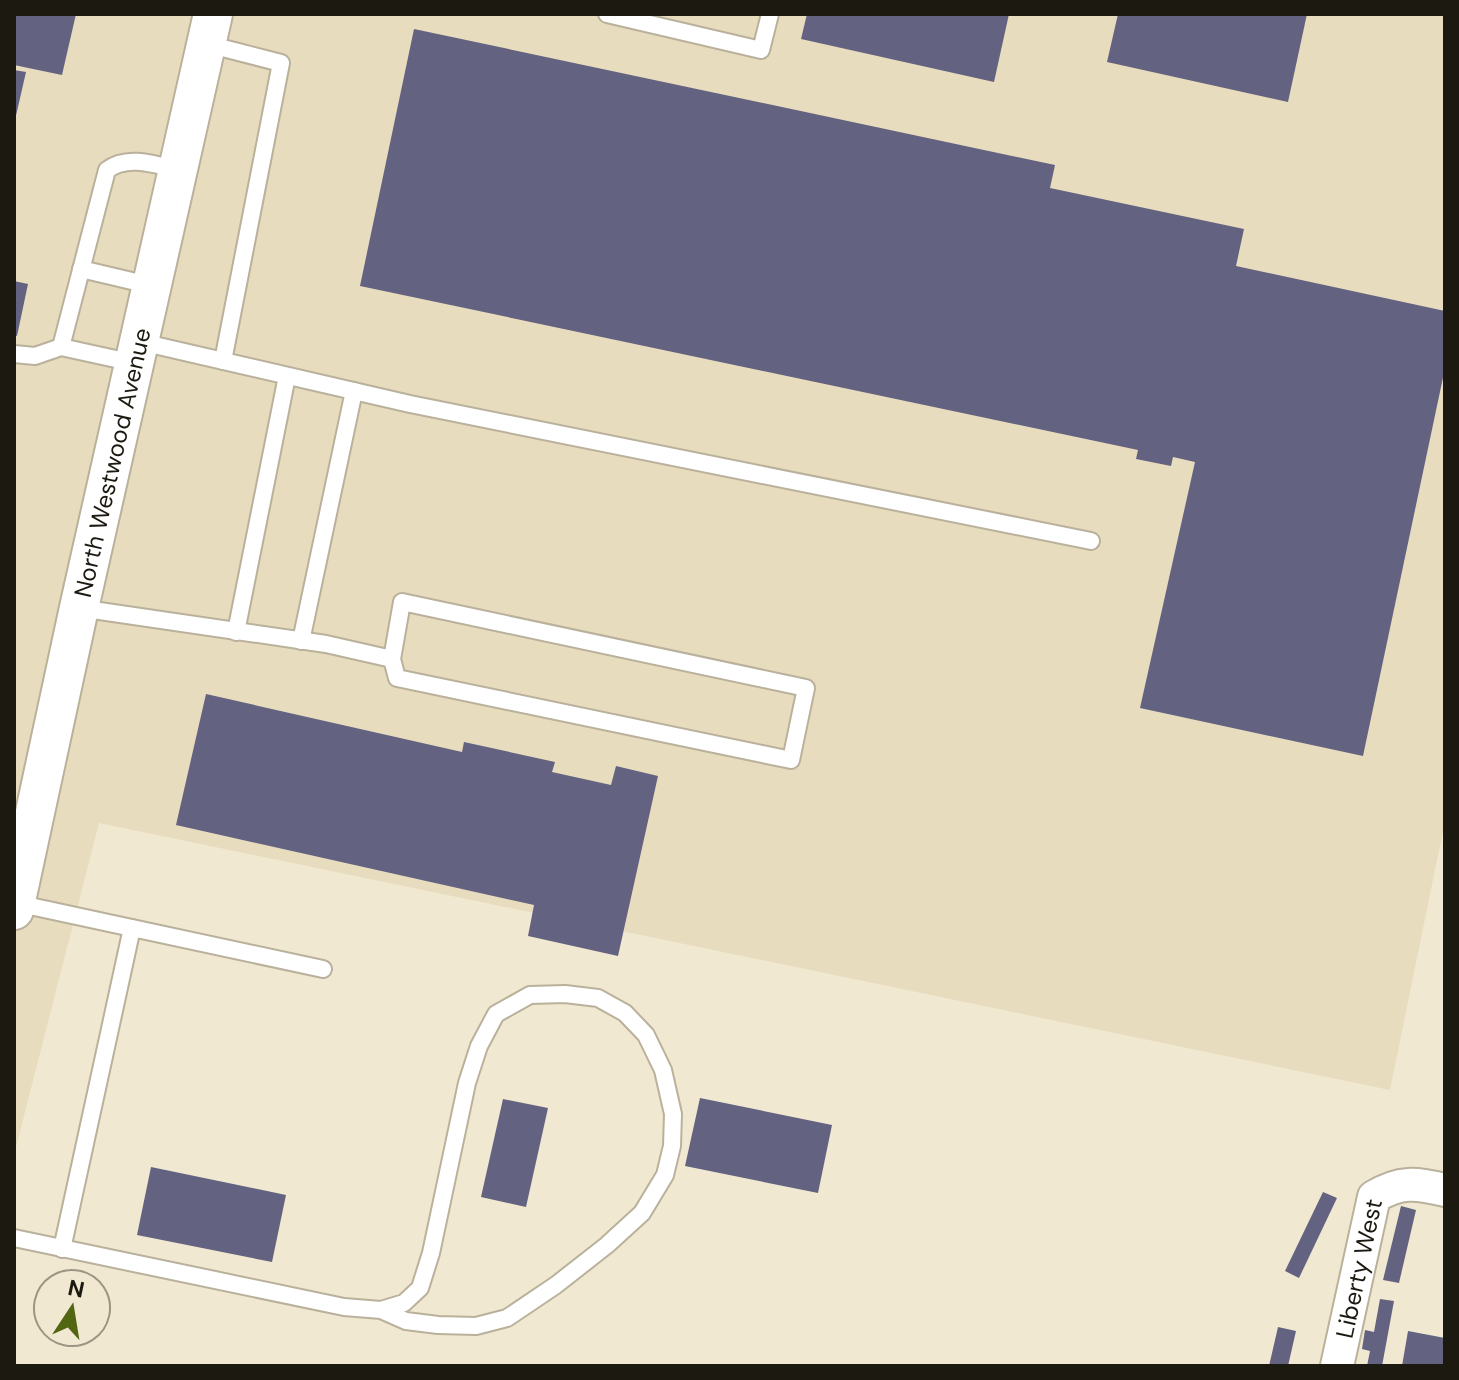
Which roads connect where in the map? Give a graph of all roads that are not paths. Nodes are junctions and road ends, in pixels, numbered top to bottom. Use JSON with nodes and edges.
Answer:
{"nodes":[{"id":1,"x":607,"y":14,"type":"edge"},
{"id":2,"x":770,"y":14,"type":"edge"},
{"id":3,"x":210,"y":29,"type":"edge"},
{"id":4,"x":179,"y":170,"type":"junction"},
{"id":5,"x":81,"y":269,"type":"junction"},
{"id":6,"x":153,"y":286,"type":"junction"},
{"id":7,"x":61,"y":347,"type":"junction"},
{"id":8,"x":138,"y":353,"type":"junction"},
{"id":9,"x":14,"y":354,"type":"edge"},
{"id":10,"x":223,"y":361,"type":"junction"},
{"id":11,"x":287,"y":376,"type":"junction"},
{"id":12,"x":354,"y":391,"type":"junction"},
{"id":13,"x":1091,"y":541,"type":"dead end"},
{"id":14,"x":79,"y":608,"type":"junction"},
{"id":15,"x":236,"y":632,"type":"junction"},
{"id":16,"x":301,"y":641,"type":"junction"},
{"id":17,"x":392,"y":659,"type":"junction"},
{"id":18,"x":23,"y":827,"type":"edge"},
{"id":19,"x":15,"y":907,"type":"edge"},
{"id":20,"x":132,"y":928,"type":"junction"},
{"id":21,"x":323,"y":969,"type":"dead end"},
{"id":22,"x":1445,"y":1190,"type":"edge"},
{"id":23,"x":14,"y":1238,"type":"edge"},
{"id":24,"x":62,"y":1249,"type":"junction"},
{"id":25,"x":381,"y":1310,"type":"junction"},
{"id":26,"x":1337,"y":1366,"type":"edge"}],
"edges":[{"from":1,"to":2,"type":"lane"},
{"from":3,"to":4,"type":"street","name":"North Westwood Avenue"},
{"from":3,"to":10,"type":"lane"},
{"from":4,"to":5,"type":"lane"},
{"from":4,"to":6,"type":"street","name":"North Westwood Avenue"},
{"from":5,"to":6,"type":"lane"},
{"from":5,"to":7,"type":"lane"},
{"from":6,"to":8,"type":"street","name":"North Westwood Avenue"},
{"from":7,"to":8,"type":"lane"},
{"from":7,"to":9,"type":"lane"},
{"from":8,"to":10,"type":"lane"},
{"from":8,"to":14,"type":"street","name":"North Westwood Avenue"},
{"from":10,"to":11,"type":"lane"},
{"from":11,"to":12,"type":"lane"},
{"from":11,"to":15,"type":"lane"},
{"from":12,"to":13,"type":"lane"},
{"from":12,"to":16,"type":"lane"},
{"from":14,"to":15,"type":"lane"},
{"from":14,"to":18,"type":"street","name":"North Westwood Avenue"},
{"from":15,"to":16,"type":"lane"},
{"from":16,"to":17,"type":"lane"},
{"from":17,"to":17,"type":"lane"},
{"from":18,"to":19,"type":"street","name":"North Westwood Avenue"},
{"from":19,"to":20,"type":"lane"},
{"from":20,"to":21,"type":"lane"},
{"from":20,"to":24,"type":"lane"},
{"from":22,"to":26,"type":"street","name":"Liberty West"},
{"from":23,"to":24,"type":"lane"},
{"from":24,"to":25,"type":"lane"},
{"from":25,"to":25,"type":"lane"}]}
